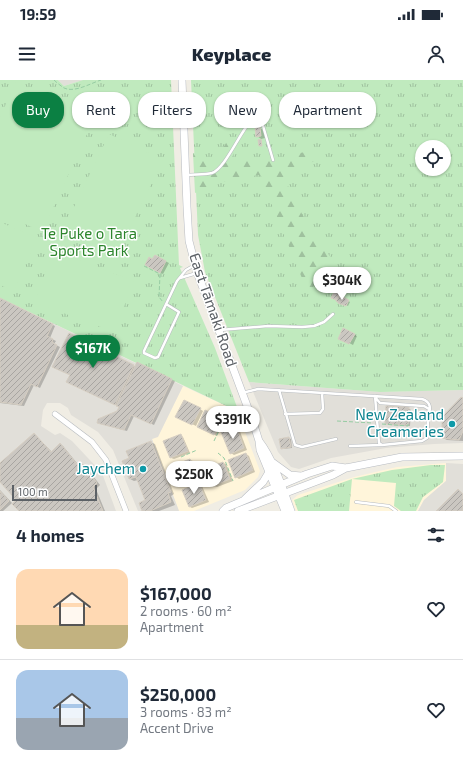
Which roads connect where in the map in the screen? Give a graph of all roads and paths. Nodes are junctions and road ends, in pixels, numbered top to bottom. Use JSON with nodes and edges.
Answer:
{"nodes":[{"id":1,"x":54,"y":80,"type":"edge"},
{"id":2,"x":101,"y":80,"type":"edge"},
{"id":3,"x":182,"y":80,"type":"edge"},
{"id":4,"x":273,"y":160,"type":"dead end"},
{"id":5,"x":186,"y":175,"type":"junction"},
{"id":6,"x":144,"y":266,"type":"dead end"},
{"id":7,"x":196,"y":269,"type":"junction"},
{"id":8,"x":180,"y":278,"type":"junction"},
{"id":9,"x":166,"y":304,"type":"junction"},
{"id":10,"x":333,"y":314,"type":"dead end"},
{"id":11,"x":219,"y":330,"type":"junction"},
{"id":12,"x":279,"y":390,"type":"junction"},
{"id":13,"x":242,"y":393,"type":"junction"},
{"id":14,"x":322,"y":393,"type":"junction"},
{"id":15,"x":374,"y":396,"type":"junction"},
{"id":16,"x":55,"y":414,"type":"dead end"},
{"id":17,"x":285,"y":414,"type":"junction"},
{"id":18,"x":430,"y":414,"type":"junction"},
{"id":19,"x":226,"y":415,"type":"dead end"},
{"id":20,"x":337,"y":421,"type":"dead end"},
{"id":21,"x":342,"y":422,"type":"dead end"},
{"id":22,"x":336,"y":439,"type":"dead end"},
{"id":23,"x":214,"y":441,"type":"dead end"},
{"id":24,"x":259,"y":441,"type":"junction"},
{"id":25,"x":382,"y":445,"type":"junction"},
{"id":26,"x":350,"y":446,"type":"dead end"},
{"id":27,"x":197,"y":450,"type":"dead end"},
{"id":28,"x":218,"y":452,"type":"dead end"},
{"id":29,"x":463,"y":456,"type":"edge"},
{"id":30,"x":181,"y":457,"type":"dead end"},
{"id":31,"x":270,"y":460,"type":"junction"},
{"id":32,"x":346,"y":468,"type":"junction"},
{"id":33,"x":269,"y":472,"type":"junction"},
{"id":34,"x":307,"y":474,"type":"junction"},
{"id":35,"x":206,"y":476,"type":"dead end"},
{"id":36,"x":233,"y":481,"type":"dead end"},
{"id":37,"x":190,"y":482,"type":"dead end"},
{"id":38,"x":279,"y":487,"type":"junction"},
{"id":39,"x":282,"y":494,"type":"junction"},
{"id":40,"x":356,"y":502,"type":"dead end"},
{"id":41,"x":241,"y":503,"type":"junction"},
{"id":42,"x":126,"y":511,"type":"edge"},
{"id":43,"x":223,"y":511,"type":"edge"},
{"id":44,"x":238,"y":511,"type":"edge"},
{"id":45,"x":285,"y":511,"type":"edge"},
{"id":46,"x":291,"y":511,"type":"edge"},
{"id":47,"x":396,"y":511,"type":"edge"}],
"edges":[{"from":1,"to":2,"type":"path"},
{"from":3,"to":5,"type":"main road","name":"East Tāmaki Road"},
{"from":4,"to":5,"type":"lane"},
{"from":5,"to":7,"type":"main road","name":"East Tāmaki Road"},
{"from":6,"to":9,"type":"path"},
{"from":7,"to":8,"type":"lane"},
{"from":7,"to":8,"type":"lane"},
{"from":7,"to":11,"type":"main road","name":"East Tāmaki Road"},
{"from":8,"to":9,"type":"lane"},
{"from":9,"to":9,"type":"lane"},
{"from":10,"to":11,"type":"lane"},
{"from":11,"to":13,"type":"main road","name":"East Tāmaki Road"},
{"from":12,"to":13,"type":"lane"},
{"from":12,"to":14,"type":"lane"},
{"from":12,"to":17,"type":"lane"},
{"from":13,"to":24,"type":"main road","name":"East Tāmaki Road"},
{"from":14,"to":15,"type":"lane"},
{"from":14,"to":17,"type":"lane"},
{"from":15,"to":18,"type":"lane"},
{"from":15,"to":18,"type":"lane"},
{"from":15,"to":25,"type":"lane"},
{"from":16,"to":42,"type":"street"},
{"from":17,"to":22,"type":"lane"},
{"from":18,"to":25,"type":"lane"},
{"from":19,"to":23,"type":"path"},
{"from":20,"to":21,"type":"path"},
{"from":24,"to":31,"type":"main road","name":"East Tāmaki Road"},
{"from":24,"to":33,"type":"main road","name":"East Tāmaki Road"},
{"from":25,"to":26,"type":"lane"},
{"from":27,"to":30,"type":"path"},
{"from":28,"to":36,"type":"path"},
{"from":29,"to":32,"type":"main road"},
{"from":31,"to":34,"type":"main road"},
{"from":31,"to":38,"type":"main road","name":"East Tāmaki Road"},
{"from":32,"to":34,"type":"main road"},
{"from":32,"to":39,"type":"main road"},
{"from":33,"to":38,"type":"main road","name":"East Tāmaki Road"},
{"from":33,"to":41,"type":"main road"},
{"from":34,"to":38,"type":"main road"},
{"from":35,"to":37,"type":"path"},
{"from":38,"to":39,"type":"main road","name":"East Tāmaki Road"},
{"from":38,"to":41,"type":"main road"},
{"from":39,"to":44,"type":"main road"},
{"from":39,"to":45,"type":"main road","name":"East Tāmaki Road"},
{"from":39,"to":46,"type":"main road","name":"East Tāmaki Road"},
{"from":40,"to":47,"type":"lane"},
{"from":41,"to":43,"type":"main road"}]}
